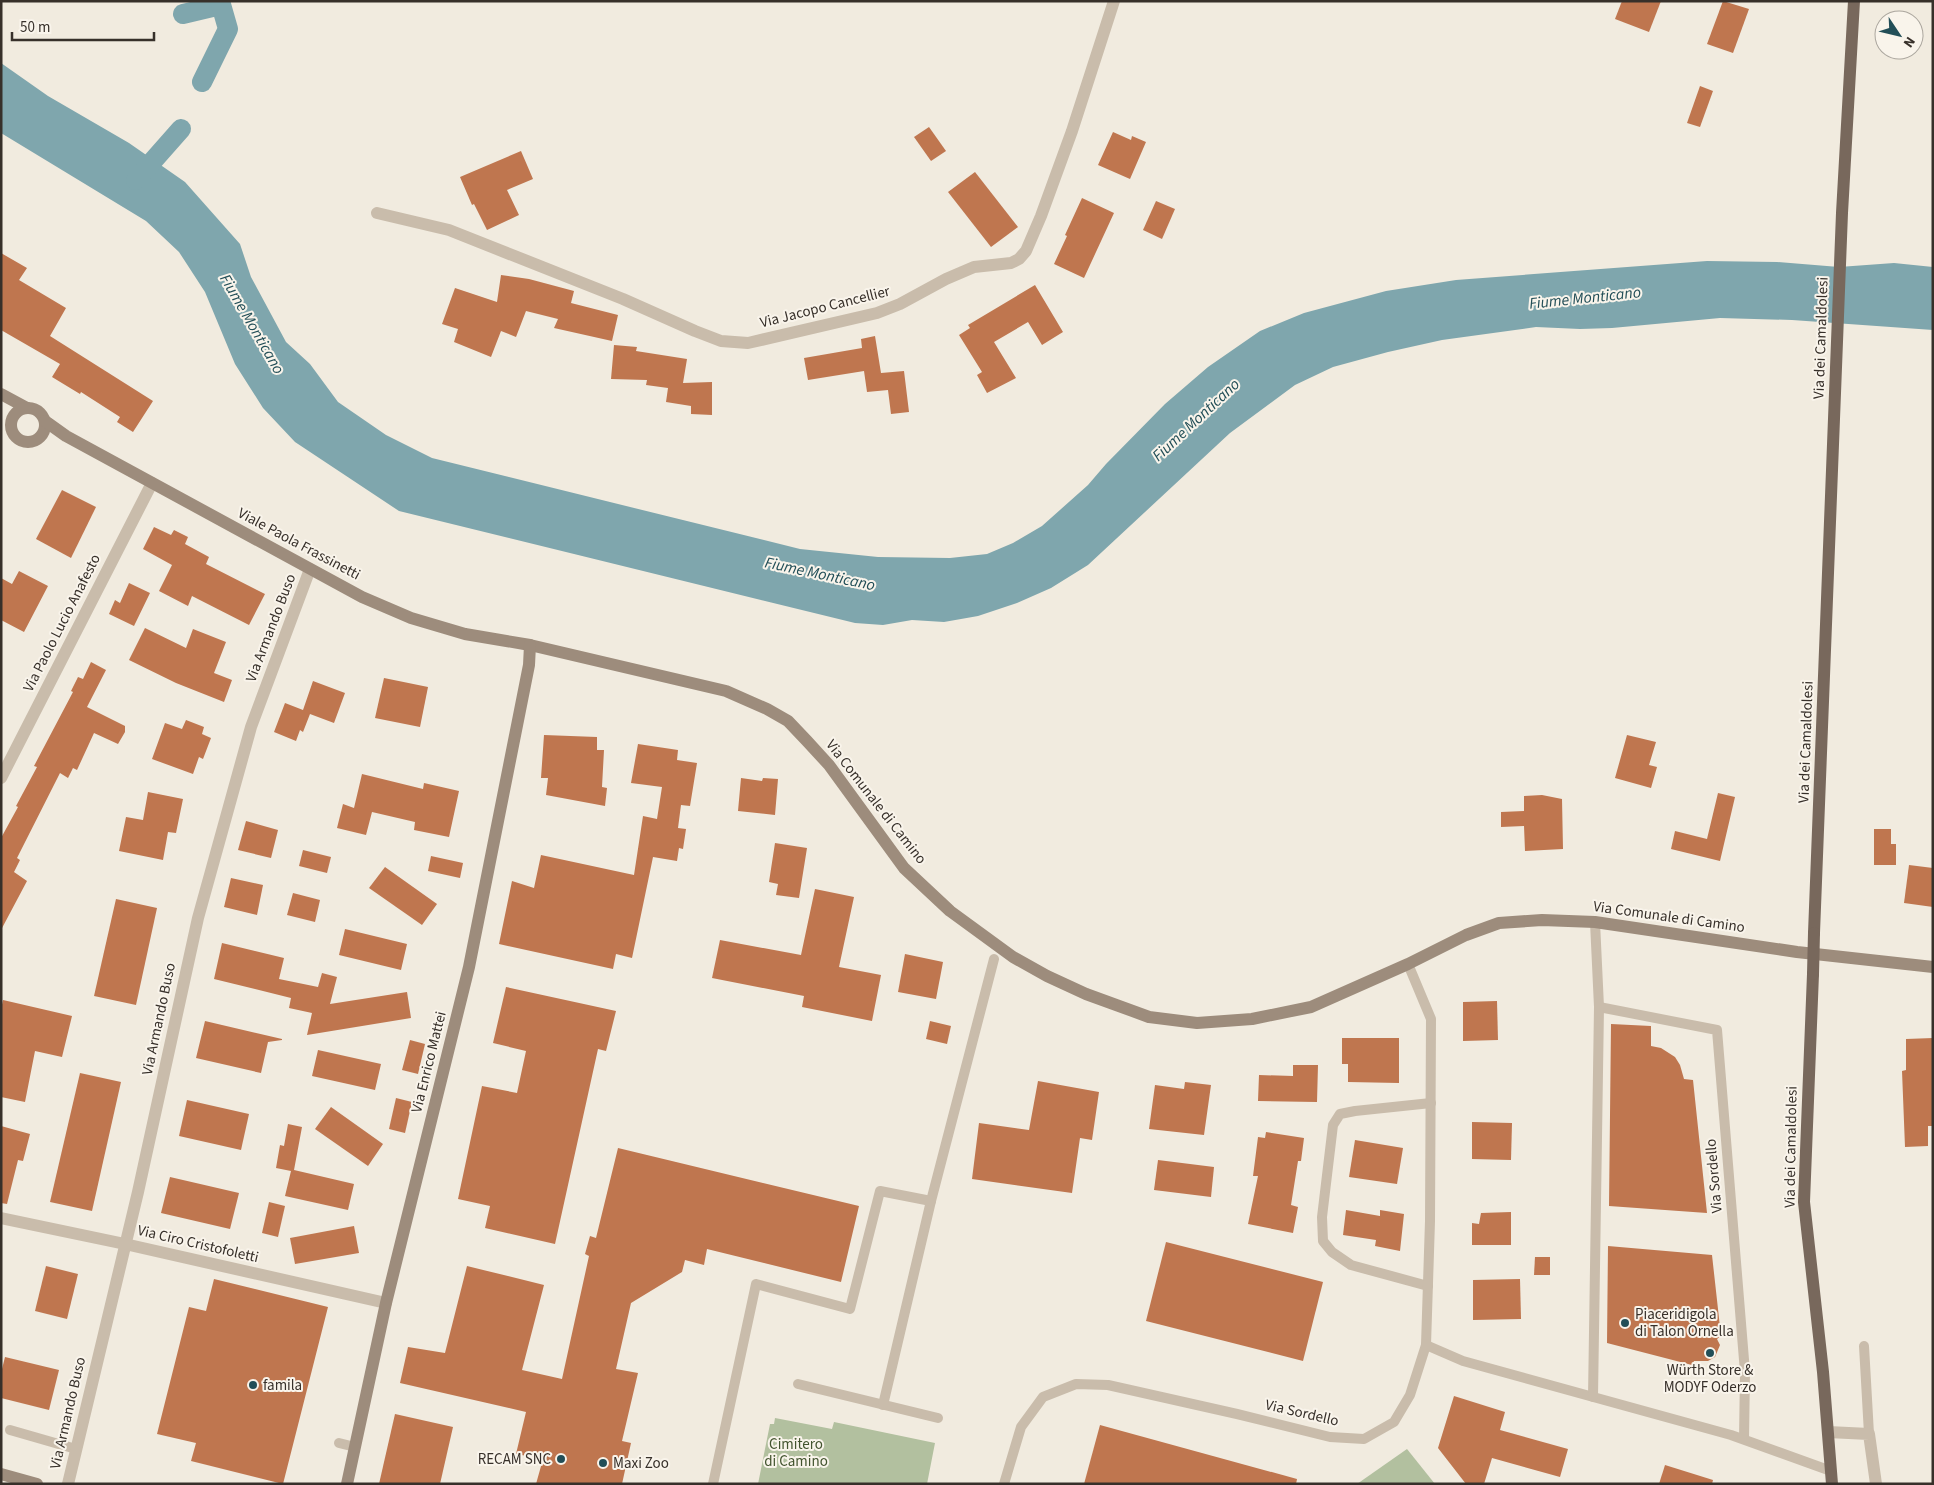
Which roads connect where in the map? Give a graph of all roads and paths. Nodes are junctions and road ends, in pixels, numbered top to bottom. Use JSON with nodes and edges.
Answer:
{"nodes":[{"id":1,"x":1114,"y":1,"type":"edge"},
{"id":2,"x":1854,"y":1,"type":"edge"},
{"id":3,"x":377,"y":213,"type":"dead end"},
{"id":4,"x":1,"y":394,"type":"edge"},
{"id":5,"x":1,"y":401,"type":"edge"},
{"id":6,"x":27,"y":408,"type":"junction"},
{"id":7,"x":14,"y":417,"type":"junction"},
{"id":8,"x":45,"y":421,"type":"junction"},
{"id":9,"x":65,"y":435,"type":"junction"},
{"id":10,"x":39,"y":438,"type":"junction"},
{"id":11,"x":152,"y":482,"type":"junction"},
{"id":12,"x":310,"y":569,"type":"junction"},
{"id":13,"x":530,"y":645,"type":"junction"},
{"id":14,"x":1,"y":778,"type":"edge"},
{"id":15,"x":1595,"y":922,"type":"junction"},
{"id":16,"x":994,"y":959,"type":"dead end"},
{"id":17,"x":1408,"y":964,"type":"junction"},
{"id":18,"x":1933,"y":967,"type":"edge"},
{"id":19,"x":1599,"y":1008,"type":"junction"},
{"id":20,"x":1431,"y":1103,"type":"junction"},
{"id":21,"x":931,"y":1201,"type":"junction"},
{"id":22,"x":1,"y":1218,"type":"edge"},
{"id":23,"x":125,"y":1244,"type":"junction"},
{"id":24,"x":1428,"y":1286,"type":"junction"},
{"id":25,"x":386,"y":1303,"type":"junction"},
{"id":26,"x":1426,"y":1345,"type":"junction"},
{"id":27,"x":1864,"y":1346,"type":"dead end"},
{"id":28,"x":798,"y":1384,"type":"dead end"},
{"id":29,"x":1593,"y":1396,"type":"junction"},
{"id":30,"x":883,"y":1405,"type":"junction"},
{"id":31,"x":938,"y":1418,"type":"dead end"},
{"id":32,"x":10,"y":1430,"type":"dead end"},
{"id":33,"x":1828,"y":1432,"type":"junction"},
{"id":34,"x":1869,"y":1434,"type":"junction"},
{"id":35,"x":1744,"y":1440,"type":"junction"},
{"id":36,"x":340,"y":1443,"type":"dead end"},
{"id":37,"x":355,"y":1447,"type":"junction"},
{"id":38,"x":76,"y":1448,"type":"junction"},
{"id":39,"x":1,"y":1474,"type":"edge"},
{"id":40,"x":1832,"y":1477,"type":"edge"},
{"id":41,"x":37,"y":1484,"type":"edge"},
{"id":42,"x":68,"y":1484,"type":"edge"},
{"id":43,"x":347,"y":1484,"type":"edge"},
{"id":44,"x":713,"y":1484,"type":"edge"},
{"id":45,"x":1004,"y":1484,"type":"edge"},
{"id":46,"x":1876,"y":1484,"type":"edge"}],
"edges":[{"from":1,"to":3,"type":"street","name":"Via Jacopo Cancellier"},
{"from":2,"to":33,"type":"main road","name":"Via dei Camaldolesi","bridge":true},
{"from":4,"to":6,"type":"street"},
{"from":5,"to":7,"type":"street"},
{"from":6,"to":7,"type":"street"},
{"from":6,"to":8,"type":"street"},
{"from":7,"to":10,"type":"street"},
{"from":8,"to":9,"type":"street","name":"Viale Paola Frassinetti"},
{"from":8,"to":10,"type":"street"},
{"from":9,"to":10,"type":"street"},
{"from":9,"to":11,"type":"street","name":"Viale Paola Frassinetti"},
{"from":11,"to":12,"type":"street","name":"Viale Paola Frassinetti"},
{"from":11,"to":14,"type":"street","name":"Via Paolo Lucio Anafesto"},
{"from":12,"to":13,"type":"street","name":"Viale Paola Frassinetti"},
{"from":12,"to":23,"type":"street","name":"Via Armando Buso"},
{"from":13,"to":17,"type":"street","name":"Via Comunale di Camino"},
{"from":13,"to":25,"type":"street","name":"Via Enrico Mattei"},
{"from":15,"to":17,"type":"street","name":"Via Comunale di Camino"},
{"from":15,"to":18,"type":"street","name":"Via Comunale di Camino"},
{"from":15,"to":19,"type":"lane"},
{"from":16,"to":21,"type":"lane"},
{"from":17,"to":20,"type":"lane"},
{"from":19,"to":29,"type":"lane"},
{"from":19,"to":35,"type":"lane","name":"Via Sordello"},
{"from":20,"to":24,"type":"lane"},
{"from":20,"to":24,"type":"lane"},
{"from":21,"to":30,"type":"lane"},
{"from":21,"to":44,"type":"lane"},
{"from":22,"to":23,"type":"street","name":"Via Ciro Cristofoletti"},
{"from":23,"to":25,"type":"street","name":"Via Ciro Cristofoletti"},
{"from":23,"to":38,"type":"street","name":"Via Armando Buso"},
{"from":24,"to":26,"type":"lane"},
{"from":25,"to":37,"type":"street","name":"Via Enrico Mattei"},
{"from":26,"to":29,"type":"lane"},
{"from":26,"to":45,"type":"lane","name":"Via Sordello"},
{"from":27,"to":34,"type":"lane"},
{"from":28,"to":30,"type":"lane"},
{"from":29,"to":35,"type":"lane"},
{"from":30,"to":31,"type":"lane"},
{"from":32,"to":38,"type":"lane"},
{"from":33,"to":34,"type":"street"},
{"from":33,"to":40,"type":"main road","name":"Via dei Camaldolesi"},
{"from":34,"to":46,"type":"street"},
{"from":35,"to":40,"type":"lane"},
{"from":36,"to":37,"type":"lane"},
{"from":37,"to":43,"type":"street","name":"Via Enrico Mattei"},
{"from":38,"to":42,"type":"street","name":"Via Armando Buso"},
{"from":39,"to":41,"type":"street"}]}
